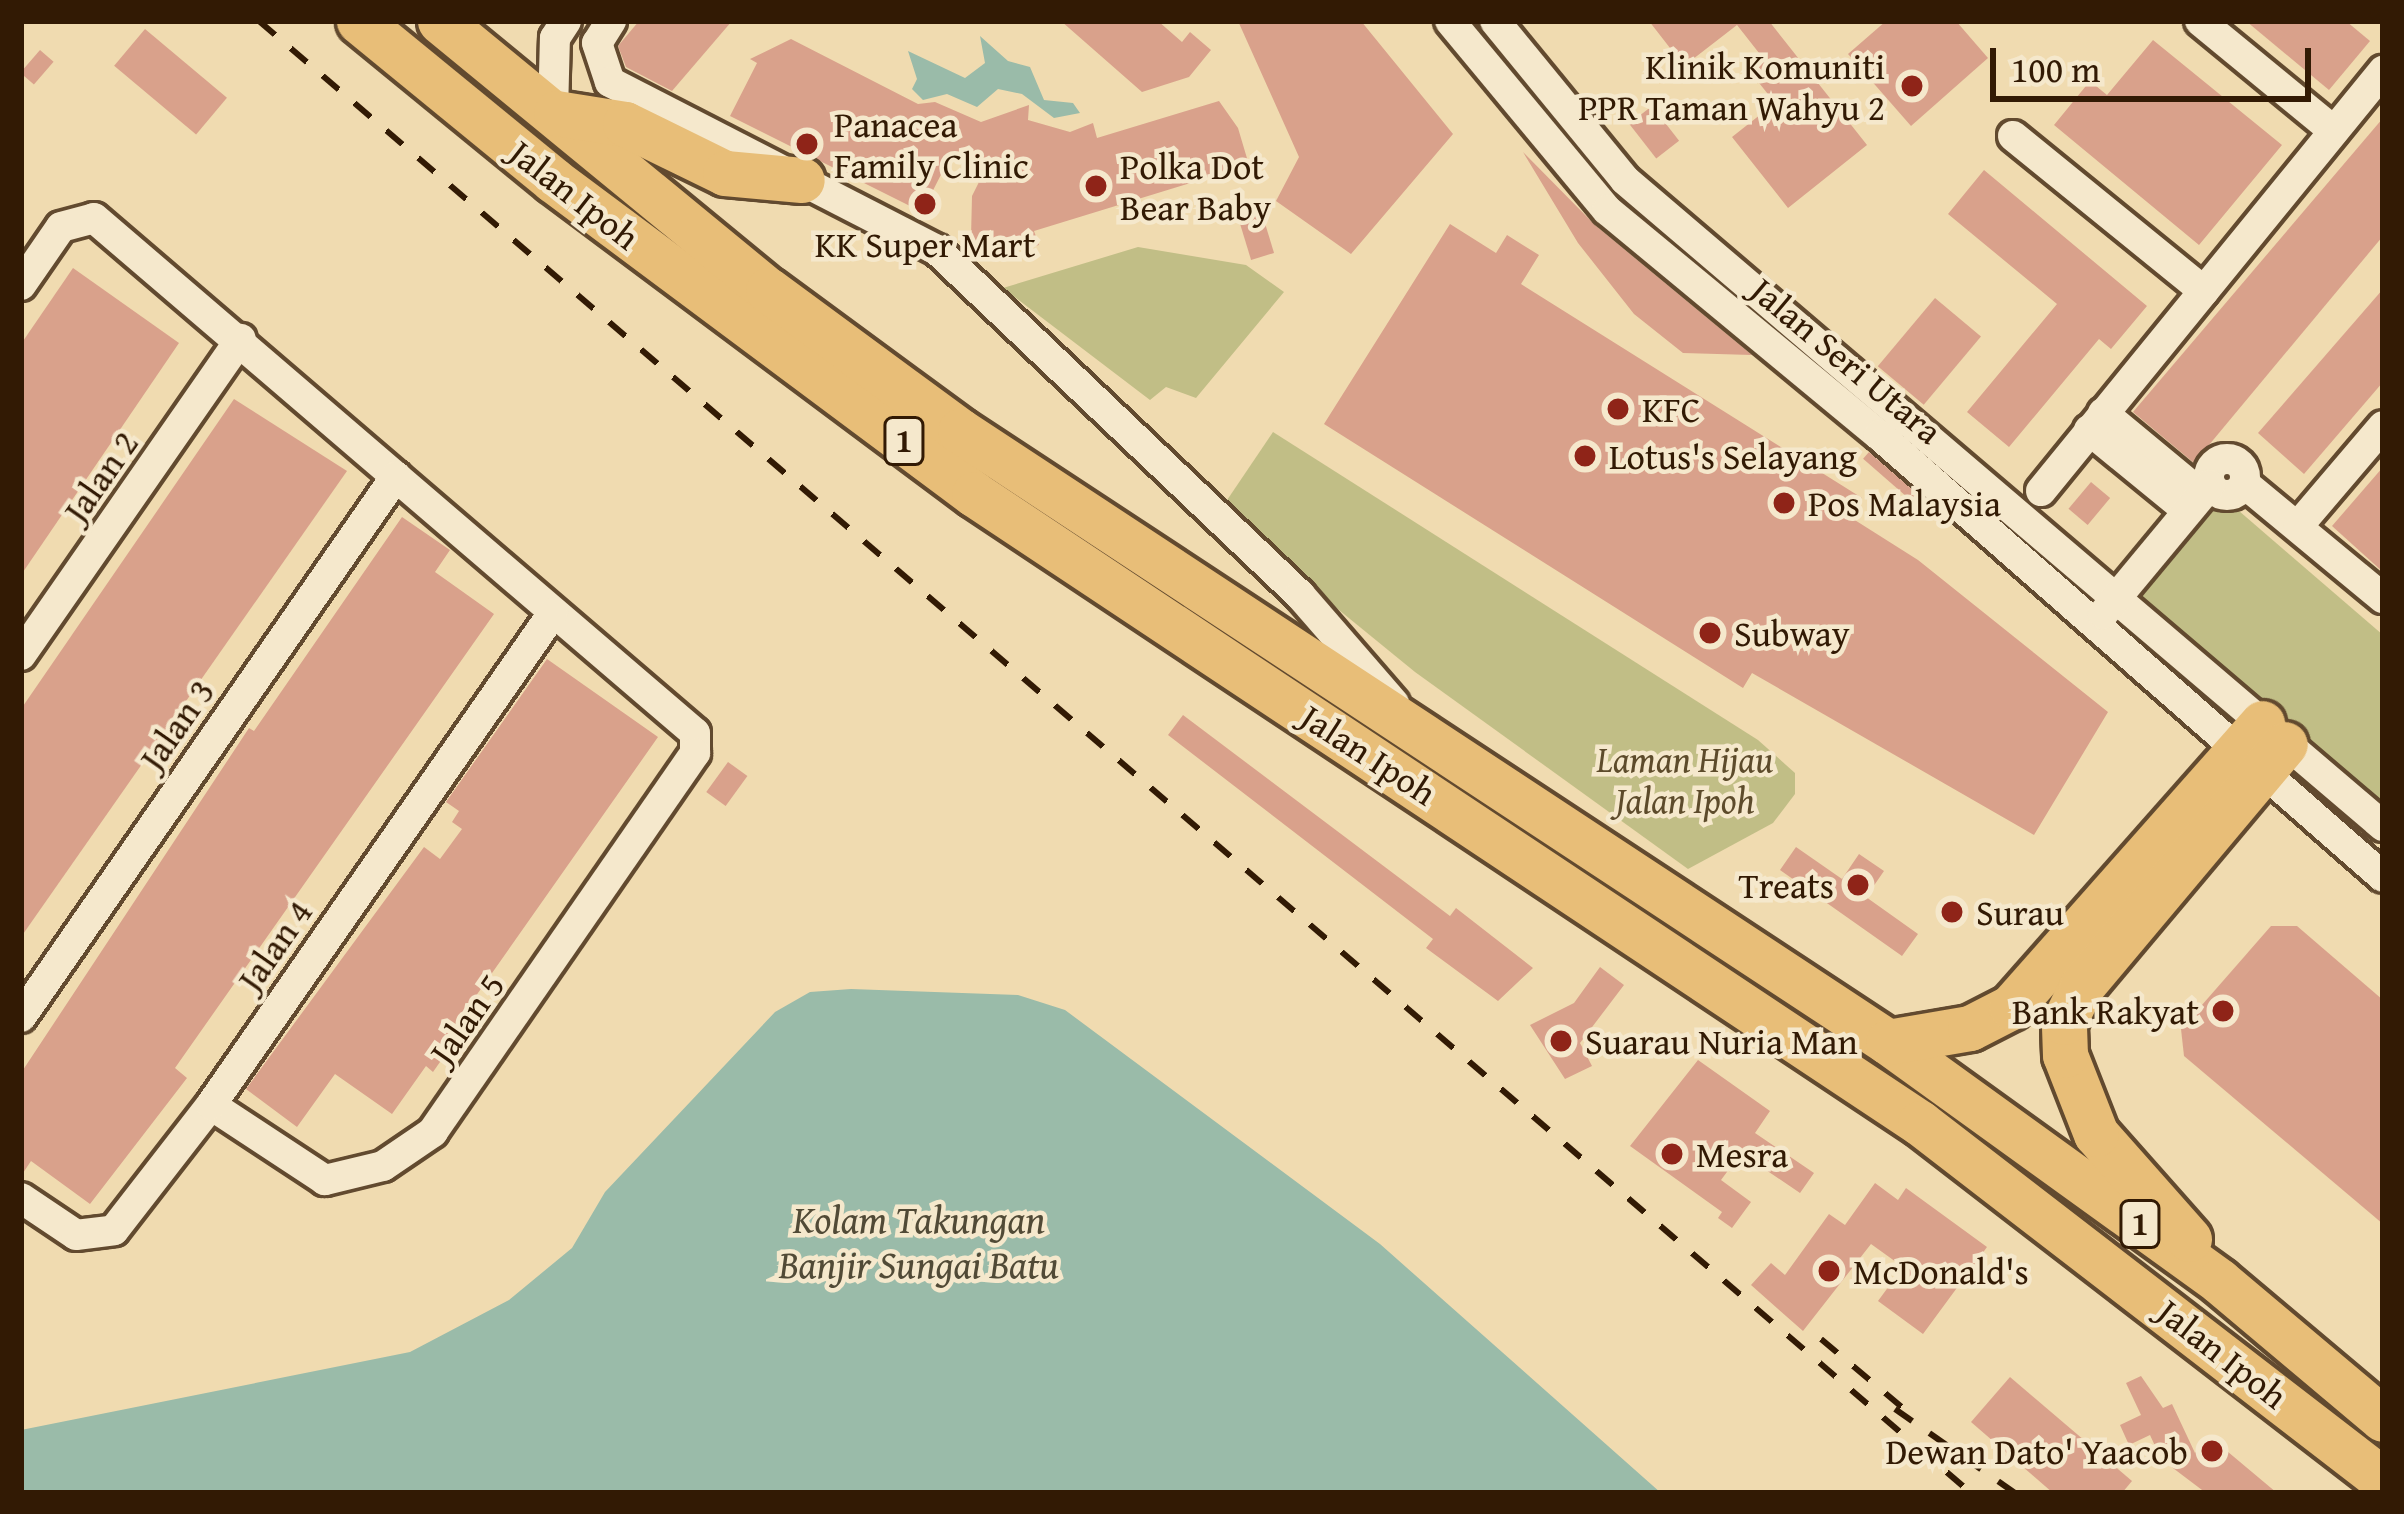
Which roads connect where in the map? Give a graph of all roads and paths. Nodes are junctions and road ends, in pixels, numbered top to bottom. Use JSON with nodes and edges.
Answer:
{"nodes":[{"id":1,"x":359,"y":21,"type":"edge"},
{"id":2,"x":440,"y":21,"type":"edge"},
{"id":3,"x":566,"y":21,"type":"edge"},
{"id":4,"x":611,"y":21,"type":"edge"},
{"id":5,"x":1450,"y":21,"type":"edge"},
{"id":6,"x":1495,"y":21,"type":"edge"},
{"id":7,"x":2200,"y":21,"type":"edge"},
{"id":8,"x":2383,"y":71,"type":"edge"},
{"id":9,"x":553,"y":112,"type":"junction"},
{"id":10,"x":2334,"y":130,"type":"junction"},
{"id":11,"x":2014,"y":136,"type":"dead end"},
{"id":12,"x":802,"y":181,"type":"junction"},
{"id":13,"x":21,"y":286,"type":"edge"},
{"id":14,"x":2204,"y":291,"type":"junction"},
{"id":15,"x":241,"y":340,"type":"junction"},
{"id":16,"x":2096,"y":422,"type":"junction"},
{"id":17,"x":2383,"y":426,"type":"edge"},
{"id":18,"x":396,"y":476,"type":"junction"},
{"id":19,"x":2041,"y":491,"type":"dead end"},
{"id":20,"x":2200,"y":496,"type":"junction"},
{"id":21,"x":2298,"y":526,"type":"junction"},
{"id":22,"x":2116,"y":598,"type":"junction"},
{"id":23,"x":2383,"y":598,"type":"edge"},
{"id":24,"x":553,"y":613,"type":"junction"},
{"id":25,"x":2095,"y":623,"type":"junction"},
{"id":26,"x":21,"y":655,"type":"edge"},
{"id":27,"x":1426,"y":739,"type":"junction"},
{"id":28,"x":2262,"y":746,"type":"junction"},
{"id":29,"x":2383,"y":826,"type":"edge"},
{"id":30,"x":2383,"y":878,"type":"edge"},
{"id":31,"x":21,"y":1017,"type":"edge"},
{"id":32,"x":1888,"y":1042,"type":"junction"},
{"id":33,"x":211,"y":1106,"type":"junction"},
{"id":34,"x":21,"y":1198,"type":"edge"},
{"id":35,"x":2219,"y":1281,"type":"junction"},
{"id":36,"x":2383,"y":1419,"type":"edge"},
{"id":37,"x":2383,"y":1480,"type":"edge"}],
"edges":[{"from":1,"to":37,"type":"highway","name":"Jalan Ipoh","number":"1"},
{"from":2,"to":9,"type":"highway","name":"Jalan Ipoh","number":"1"},
{"from":3,"to":9,"type":"street"},
{"from":4,"to":12,"type":"street"},
{"from":5,"to":25,"type":"street","name":"Jalan Seri Utara"},
{"from":6,"to":22,"type":"street","name":"Jalan Seri Utara"},
{"from":7,"to":10,"type":"street"},
{"from":8,"to":10,"type":"street"},
{"from":9,"to":12,"type":"highway"},
{"from":9,"to":27,"type":"highway","name":"Jalan Ipoh","number":"1"},
{"from":10,"to":14,"type":"street"},
{"from":11,"to":14,"type":"street"},
{"from":12,"to":27,"type":"street"},
{"from":13,"to":15,"type":"street"},
{"from":14,"to":16,"type":"street"},
{"from":15,"to":18,"type":"street"},
{"from":15,"to":26,"type":"street","name":"Jalan 2"},
{"from":16,"to":19,"type":"street"},
{"from":16,"to":20,"type":"street"},
{"from":17,"to":21,"type":"street"},
{"from":18,"to":24,"type":"street"},
{"from":18,"to":31,"type":"street","name":"Jalan 3"},
{"from":20,"to":21,"type":"street"},
{"from":20,"to":22,"type":"street"},
{"from":21,"to":23,"type":"street"},
{"from":22,"to":25,"type":"street"},
{"from":22,"to":28,"type":"street","name":"Jalan Seri Utara"},
{"from":24,"to":33,"type":"street","name":"Jalan 4"},
{"from":24,"to":33,"type":"street","name":"Jalan 5"},
{"from":25,"to":28,"type":"street","name":"Jalan Seri Utara"},
{"from":27,"to":32,"type":"highway","name":"Jalan Ipoh","number":"1"},
{"from":28,"to":29,"type":"street","name":"Jalan Seri Utara"},
{"from":28,"to":30,"type":"street","name":"Jalan Seri Utara"},
{"from":28,"to":32,"type":"highway"},
{"from":28,"to":35,"type":"highway"},
{"from":32,"to":35,"type":"highway","name":"Jalan Ipoh","number":"1"},
{"from":33,"to":34,"type":"street","name":"Jalan 4"},
{"from":35,"to":36,"type":"highway","name":"Jalan Ipoh","number":"1"}]}
